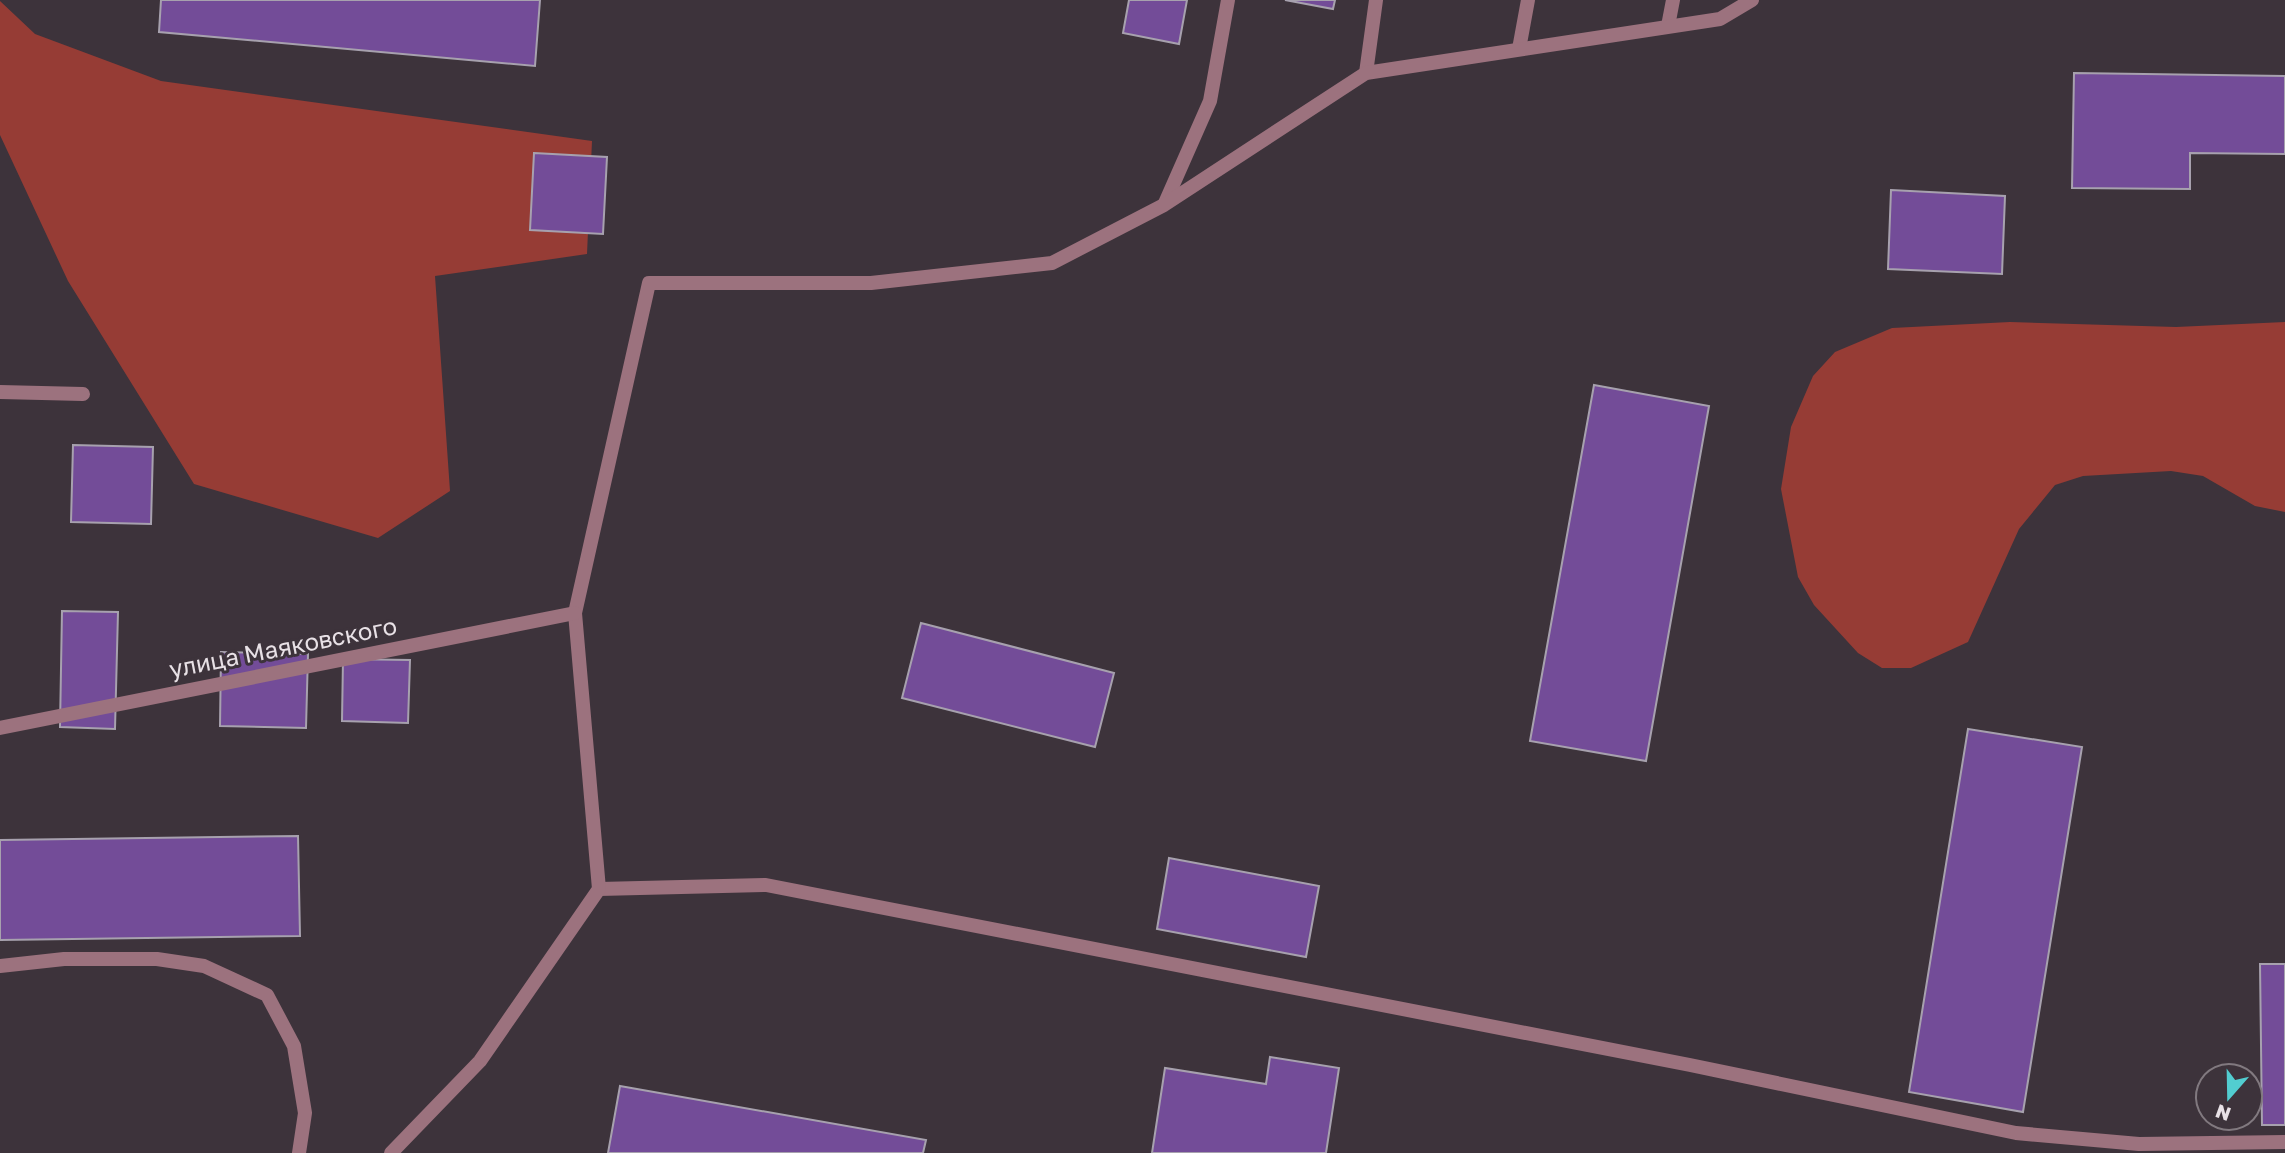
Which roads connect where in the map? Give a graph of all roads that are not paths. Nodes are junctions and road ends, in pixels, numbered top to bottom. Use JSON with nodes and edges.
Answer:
{"nodes":[{"id":1,"x":1228,"y":0,"type":"edge"},
{"id":2,"x":1376,"y":0,"type":"edge"},
{"id":3,"x":1528,"y":0,"type":"edge"},
{"id":4,"x":1673,"y":0,"type":"edge"},
{"id":5,"x":1752,"y":0,"type":"edge"},
{"id":6,"x":1668,"y":26,"type":"junction"},
{"id":7,"x":1519,"y":49,"type":"junction"},
{"id":8,"x":1366,"y":73,"type":"junction"},
{"id":9,"x":1164,"y":205,"type":"junction"},
{"id":10,"x":0,"y":393,"type":"edge"},
{"id":11,"x":83,"y":394,"type":"dead end"},
{"id":12,"x":575,"y":613,"type":"junction"},
{"id":13,"x":0,"y":728,"type":"edge"},
{"id":14,"x":599,"y":889,"type":"junction"},
{"id":15,"x":0,"y":966,"type":"edge"},
{"id":16,"x":2285,"y":1142,"type":"edge"},
{"id":17,"x":299,"y":1153,"type":"edge"},
{"id":18,"x":391,"y":1153,"type":"edge"}],
"edges":[{"from":1,"to":9,"type":"street"},
{"from":2,"to":8,"type":"street"},
{"from":3,"to":7,"type":"street"},
{"from":4,"to":6,"type":"street"},
{"from":5,"to":6,"type":"street"},
{"from":6,"to":7,"type":"street"},
{"from":7,"to":8,"type":"street"},
{"from":8,"to":9,"type":"street"},
{"from":9,"to":12,"type":"street"},
{"from":10,"to":11,"type":"street"},
{"from":12,"to":13,"type":"street","name":"улица Маяковского"},
{"from":12,"to":14,"type":"street"},
{"from":14,"to":16,"type":"street"},
{"from":14,"to":18,"type":"street"},
{"from":15,"to":17,"type":"street"}]}
